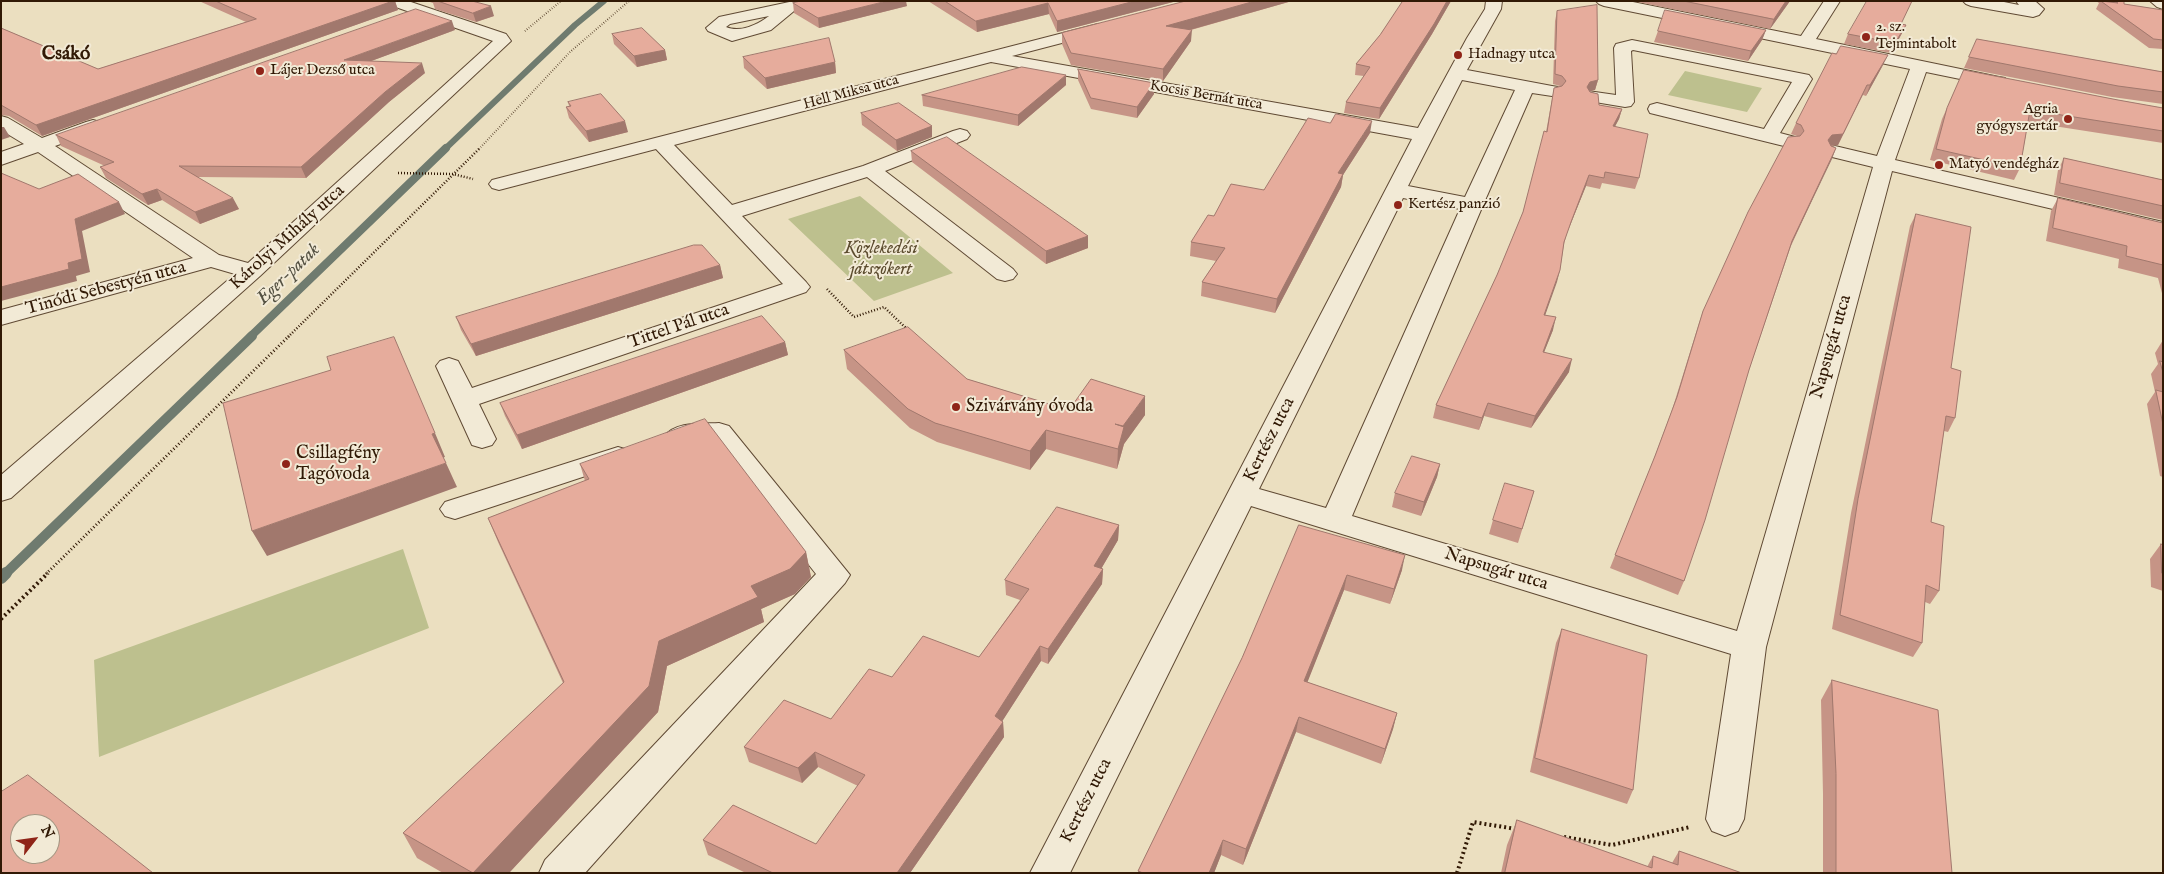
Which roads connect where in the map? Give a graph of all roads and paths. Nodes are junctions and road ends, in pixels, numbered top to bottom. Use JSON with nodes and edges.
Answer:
{"nodes":[{"id":1,"x":392,"y":1,"type":"edge"},
{"id":2,"x":446,"y":1,"type":"edge"},
{"id":3,"x":561,"y":1,"type":"edge"},
{"id":4,"x":629,"y":1,"type":"edge"},
{"id":5,"x":818,"y":1,"type":"edge"},
{"id":6,"x":1604,"y":1,"type":"edge"},
{"id":7,"x":1832,"y":1,"type":"edge"},
{"id":8,"x":1971,"y":1,"type":"edge"},
{"id":9,"x":2024,"y":1,"type":"edge"},
{"id":10,"x":2158,"y":1,"type":"edge"},
{"id":11,"x":1497,"y":4,"type":"edge"},
{"id":12,"x":2163,"y":4,"type":"edge"},
{"id":13,"x":788,"y":8,"type":"dead end"},
{"id":14,"x":420,"y":11,"type":"junction"},
{"id":15,"x":392,"y":20,"type":"edge"},
{"id":16,"x":1110,"y":26,"type":"edge"},
{"id":17,"x":503,"y":41,"type":"junction"},
{"id":18,"x":1806,"y":42,"type":"junction"},
{"id":19,"x":988,"y":58,"type":"junction"},
{"id":20,"x":1920,"y":66,"type":"junction"},
{"id":21,"x":1458,"y":74,"type":"junction"},
{"id":22,"x":2016,"y":85,"type":"edge"},
{"id":23,"x":1526,"y":86,"type":"junction"},
{"id":24,"x":1552,"y":91,"type":"edge"},
{"id":25,"x":1595,"y":97,"type":"edge"},
{"id":26,"x":1657,"y":109,"type":"dead end"},
{"id":27,"x":1,"y":122,"type":"edge"},
{"id":28,"x":105,"y":122,"type":"edge"},
{"id":29,"x":960,"y":135,"type":"dead end"},
{"id":30,"x":1424,"y":135,"type":"junction"},
{"id":31,"x":1769,"y":136,"type":"junction"},
{"id":32,"x":1788,"y":140,"type":"edge"},
{"id":33,"x":661,"y":143,"type":"junction"},
{"id":34,"x":40,"y":145,"type":"junction"},
{"id":35,"x":1835,"y":152,"type":"edge"},
{"id":36,"x":1,"y":159,"type":"edge"},
{"id":37,"x":1884,"y":163,"type":"junction"},
{"id":38,"x":870,"y":170,"type":"junction"},
{"id":39,"x":396,"y":173,"type":"dead end"},
{"id":40,"x":453,"y":174,"type":"junction"},
{"id":41,"x":499,"y":184,"type":"dead end"},
{"id":42,"x":1396,"y":190,"type":"junction"},
{"id":43,"x":1472,"y":204,"type":"junction"},
{"id":44,"x":728,"y":213,"type":"junction"},
{"id":45,"x":2163,"y":229,"type":"edge"},
{"id":46,"x":211,"y":260,"type":"junction"},
{"id":47,"x":252,"y":271,"type":"junction"},
{"id":48,"x":1004,"y":274,"type":"dead end"},
{"id":49,"x":798,"y":286,"type":"junction"},
{"id":50,"x":1,"y":318,"type":"edge"},
{"id":51,"x":912,"y":333,"type":"edge"},
{"id":52,"x":449,"y":366,"type":"dead end"},
{"id":53,"x":464,"y":400,"type":"junction"},
{"id":54,"x":482,"y":438,"type":"dead end"},
{"id":55,"x":1,"y":490,"type":"edge"},
{"id":56,"x":1244,"y":494,"type":"junction"},
{"id":57,"x":455,"y":509,"type":"dead end"},
{"id":58,"x":1335,"y":521,"type":"junction"},
{"id":59,"x":1,"y":620,"type":"edge"},
{"id":60,"x":1749,"y":647,"type":"junction"},
{"id":61,"x":1725,"y":819,"type":"joint"},
{"id":62,"x":1519,"y":830,"type":"edge"},
{"id":63,"x":1556,"y":836,"type":"edge"},
{"id":64,"x":559,"y":873,"type":"edge"},
{"id":65,"x":1050,"y":873,"type":"edge"},
{"id":66,"x":1457,"y":873,"type":"edge"}],
"edges":[{"from":1,"to":14,"type":"street"},
{"from":2,"to":14,"type":"street"},
{"from":3,"to":17,"type":"path"},
{"from":4,"to":40,"type":"path"},
{"from":5,"to":13,"type":"street"},
{"from":6,"to":18,"type":"street"},
{"from":7,"to":18,"type":"street"},
{"from":8,"to":9,"type":"street"},
{"from":10,"to":12,"type":"street"},
{"from":11,"to":21,"type":"street","name":"Kertész utca"},
{"from":14,"to":15,"type":"street"},
{"from":14,"to":17,"type":"street"},
{"from":16,"to":19,"type":"street","name":"Hell Miksa utca"},
{"from":17,"to":47,"type":"street","name":"Károlyi Mihály utca"},
{"from":18,"to":20,"type":"street"},
{"from":19,"to":30,"type":"street","name":"Kocsis Bernát utca"},
{"from":19,"to":33,"type":"street","name":"Hell Miksa utca"},
{"from":20,"to":22,"type":"street"},
{"from":20,"to":37,"type":"street","name":"Napsugár utca"},
{"from":21,"to":23,"type":"street"},
{"from":21,"to":30,"type":"street","name":"Kertész utca"},
{"from":23,"to":24,"type":"street"},
{"from":23,"to":43,"type":"street"},
{"from":25,"to":31,"type":"street"},
{"from":26,"to":31,"type":"street"},
{"from":27,"to":34,"type":"street"},
{"from":28,"to":34,"type":"street"},
{"from":29,"to":38,"type":"street"},
{"from":30,"to":42,"type":"street","name":"Kertész utca"},
{"from":31,"to":32,"type":"street"},
{"from":33,"to":41,"type":"street","name":"Hell Miksa utca"},
{"from":33,"to":44,"type":"street"},
{"from":34,"to":36,"type":"street"},
{"from":34,"to":46,"type":"street"},
{"from":35,"to":37,"type":"street"},
{"from":37,"to":45,"type":"street"},
{"from":37,"to":60,"type":"street","name":"Napsugár utca"},
{"from":38,"to":44,"type":"street"},
{"from":38,"to":48,"type":"street"},
{"from":39,"to":40,"type":"path"},
{"from":40,"to":59,"type":"path"},
{"from":42,"to":43,"type":"street"},
{"from":42,"to":56,"type":"street","name":"Kertész utca"},
{"from":43,"to":58,"type":"street"},
{"from":44,"to":49,"type":"street"},
{"from":46,"to":47,"type":"street"},
{"from":46,"to":50,"type":"street","name":"Tinódi Sebestyén utca"},
{"from":47,"to":55,"type":"street","name":"Károlyi Mihály utca"},
{"from":49,"to":51,"type":"path"},
{"from":49,"to":53,"type":"street","name":"Tittel Pál utca"},
{"from":52,"to":53,"type":"street"},
{"from":53,"to":54,"type":"street"},
{"from":56,"to":58,"type":"street","name":"Napsugár utca"},
{"from":56,"to":65,"type":"street","name":"Kertész utca"},
{"from":57,"to":64,"type":"street"},
{"from":58,"to":60,"type":"street","name":"Napsugár utca"},
{"from":60,"to":61,"type":"street","name":"Napsugár utca"},
{"from":61,"to":63,"type":"path"},
{"from":62,"to":66,"type":"path"}]}
